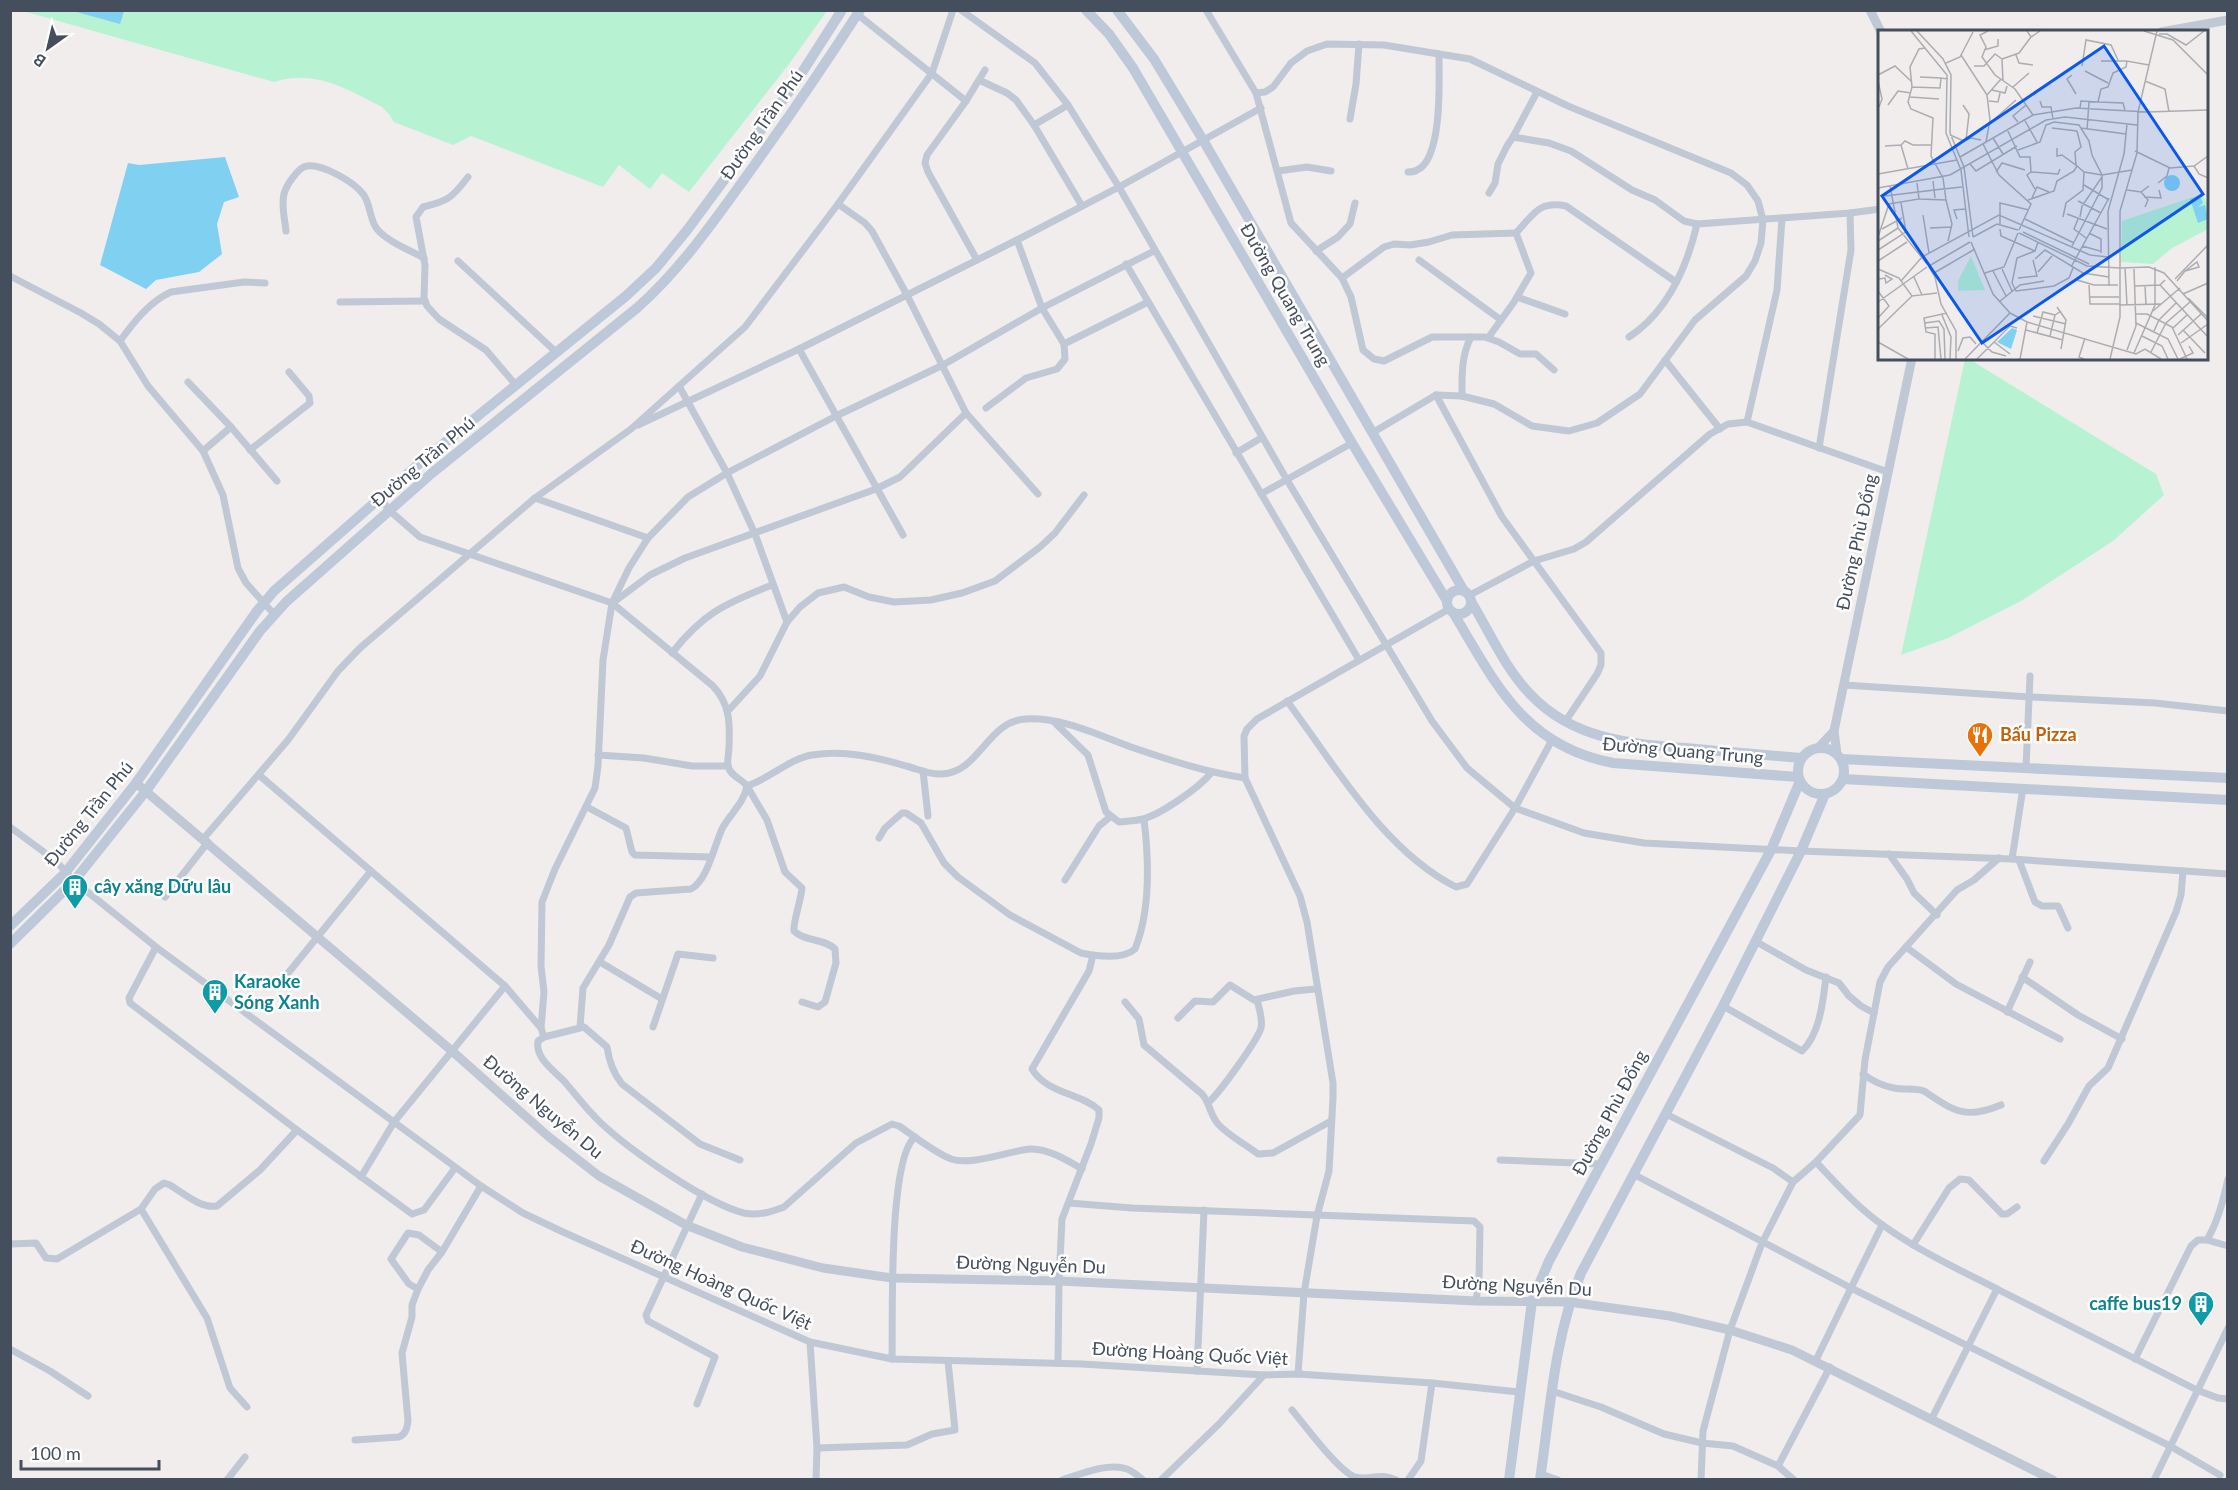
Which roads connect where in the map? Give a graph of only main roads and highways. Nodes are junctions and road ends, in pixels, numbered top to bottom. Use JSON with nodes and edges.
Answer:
{"nodes":[{"id":1,"x":842,"y":10,"type":"edge"},
{"id":2,"x":1086,"y":10,"type":"edge"},
{"id":3,"x":1117,"y":10,"type":"edge"},
{"id":4,"x":859,"y":12,"type":"edge"},
{"id":5,"x":1468,"y":597,"type":"junction"},
{"id":6,"x":1450,"y":608,"type":"junction"},
{"id":7,"x":1839,"y":757,"type":"junction"},
{"id":8,"x":1801,"y":758,"type":"junction"},
{"id":9,"x":2228,"y":778,"type":"edge"},
{"id":10,"x":1799,"y":779,"type":"junction"},
{"id":11,"x":1843,"y":779,"type":"junction"},
{"id":12,"x":1825,"y":794,"type":"junction"},
{"id":13,"x":2228,"y":800,"type":"edge"},
{"id":14,"x":70,"y":877,"type":"junction"},
{"id":15,"x":10,"y":926,"type":"edge"},
{"id":16,"x":10,"y":944,"type":"edge"},
{"id":17,"x":1540,"y":1477,"type":"edge"},
{"id":18,"x":1509,"y":1479,"type":"edge"}],
"edges":[{"from":1,"to":14,"type":"main road","name":"Đường Trần Phú"},
{"from":2,"to":6,"type":"main road","name":"Đường Quang Trung"},
{"from":3,"to":5,"type":"main road","name":"Đường Quang Trung"},
{"from":4,"to":14,"type":"main road","name":"Đường Trần Phú"},
{"from":5,"to":6,"type":"main road"},
{"from":5,"to":6,"type":"main road"},
{"from":5,"to":8,"type":"main road","name":"Đường Quang Trung"},
{"from":6,"to":10,"type":"main road","name":"Đường Quang Trung"},
{"from":7,"to":8,"type":"main road"},
{"from":7,"to":9,"type":"main road"},
{"from":7,"to":11,"type":"main road"},
{"from":8,"to":10,"type":"main road"},
{"from":10,"to":12,"type":"main road"},
{"from":10,"to":18,"type":"main road","name":"Đường Phù Đổng"},
{"from":11,"to":12,"type":"main road"},
{"from":11,"to":13,"type":"main road"},
{"from":12,"to":17,"type":"main road"},
{"from":14,"to":15,"type":"main road","name":"Đường Trần Phú"},
{"from":14,"to":16,"type":"main road","name":"Đường Trần Phú"}]}
